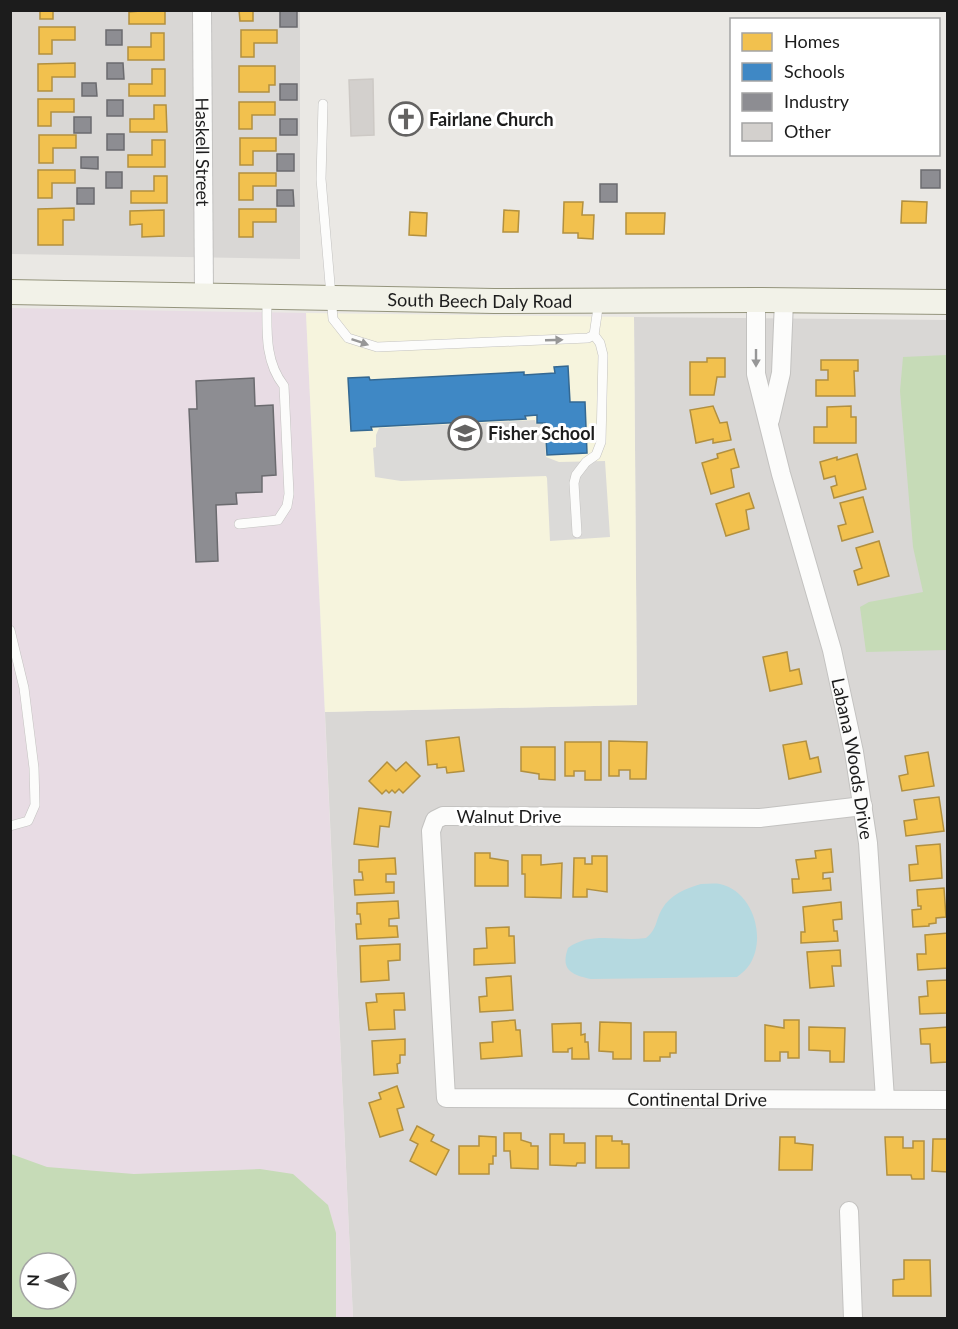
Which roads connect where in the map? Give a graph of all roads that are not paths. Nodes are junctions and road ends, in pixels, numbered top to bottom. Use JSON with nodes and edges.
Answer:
{"nodes":[{"id":1,"x":202,"y":10,"type":"edge"},
{"id":2,"x":323,"y":104,"type":"dead end"},
{"id":3,"x":10,"y":292,"type":"edge"},
{"id":4,"x":204,"y":295,"type":"junction"},
{"id":5,"x":267,"y":296,"type":"junction"},
{"id":6,"x":330,"y":297,"type":"junction"},
{"id":7,"x":756,"y":300,"type":"junction"},
{"id":8,"x":599,"y":301,"type":"junction"},
{"id":9,"x":784,"y":301,"type":"junction"},
{"id":10,"x":948,"y":303,"type":"edge"},
{"id":11,"x":594,"y":335,"type":"junction"},
{"id":12,"x":769,"y":428,"type":"junction"},
{"id":13,"x":239,"y":524,"type":"dead end"},
{"id":14,"x":577,"y":533,"type":"dead end"},
{"id":15,"x":10,"y":630,"type":"edge"},
{"id":16,"x":863,"y":806,"type":"junction"},
{"id":17,"x":10,"y":826,"type":"edge"},
{"id":18,"x":446,"y":1098,"type":"joint"},
{"id":19,"x":885,"y":1100,"type":"junction"},
{"id":20,"x":948,"y":1100,"type":"edge"},
{"id":21,"x":849,"y":1210,"type":"dead end"},
{"id":22,"x":854,"y":1318,"type":"edge"}],
"edges":[{"from":1,"to":4,"type":"street","name":"Haskell Street"},
{"from":2,"to":6,"type":"lane"},
{"from":3,"to":4,"type":"street","name":"South Beech Daly Road"},
{"from":4,"to":5,"type":"street","name":"South Beech Daly Road"},
{"from":5,"to":6,"type":"street","name":"South Beech Daly Road"},
{"from":5,"to":13,"type":"lane"},
{"from":6,"to":8,"type":"street","name":"South Beech Daly Road"},
{"from":6,"to":11,"type":"lane","one_way":true},
{"from":7,"to":8,"type":"street","name":"South Beech Daly Road"},
{"from":7,"to":9,"type":"street","name":"South Beech Daly Road"},
{"from":7,"to":12,"type":"street","name":"Labana Woods Drive","one_way":true},
{"from":8,"to":11,"type":"lane"},
{"from":9,"to":10,"type":"street","name":"South Beech Daly Road"},
{"from":9,"to":12,"type":"street","name":"Labana Woods Drive"},
{"from":11,"to":14,"type":"lane"},
{"from":12,"to":16,"type":"street","name":"Labana Woods Drive"},
{"from":15,"to":17,"type":"lane"},
{"from":16,"to":18,"type":"street","name":"Walnut Drive"},
{"from":16,"to":19,"type":"street","name":"Labana Woods Drive"},
{"from":18,"to":19,"type":"street","name":"Continental Drive"},
{"from":19,"to":20,"type":"street","name":"Continental Drive"},
{"from":21,"to":22,"type":"street"}]}
